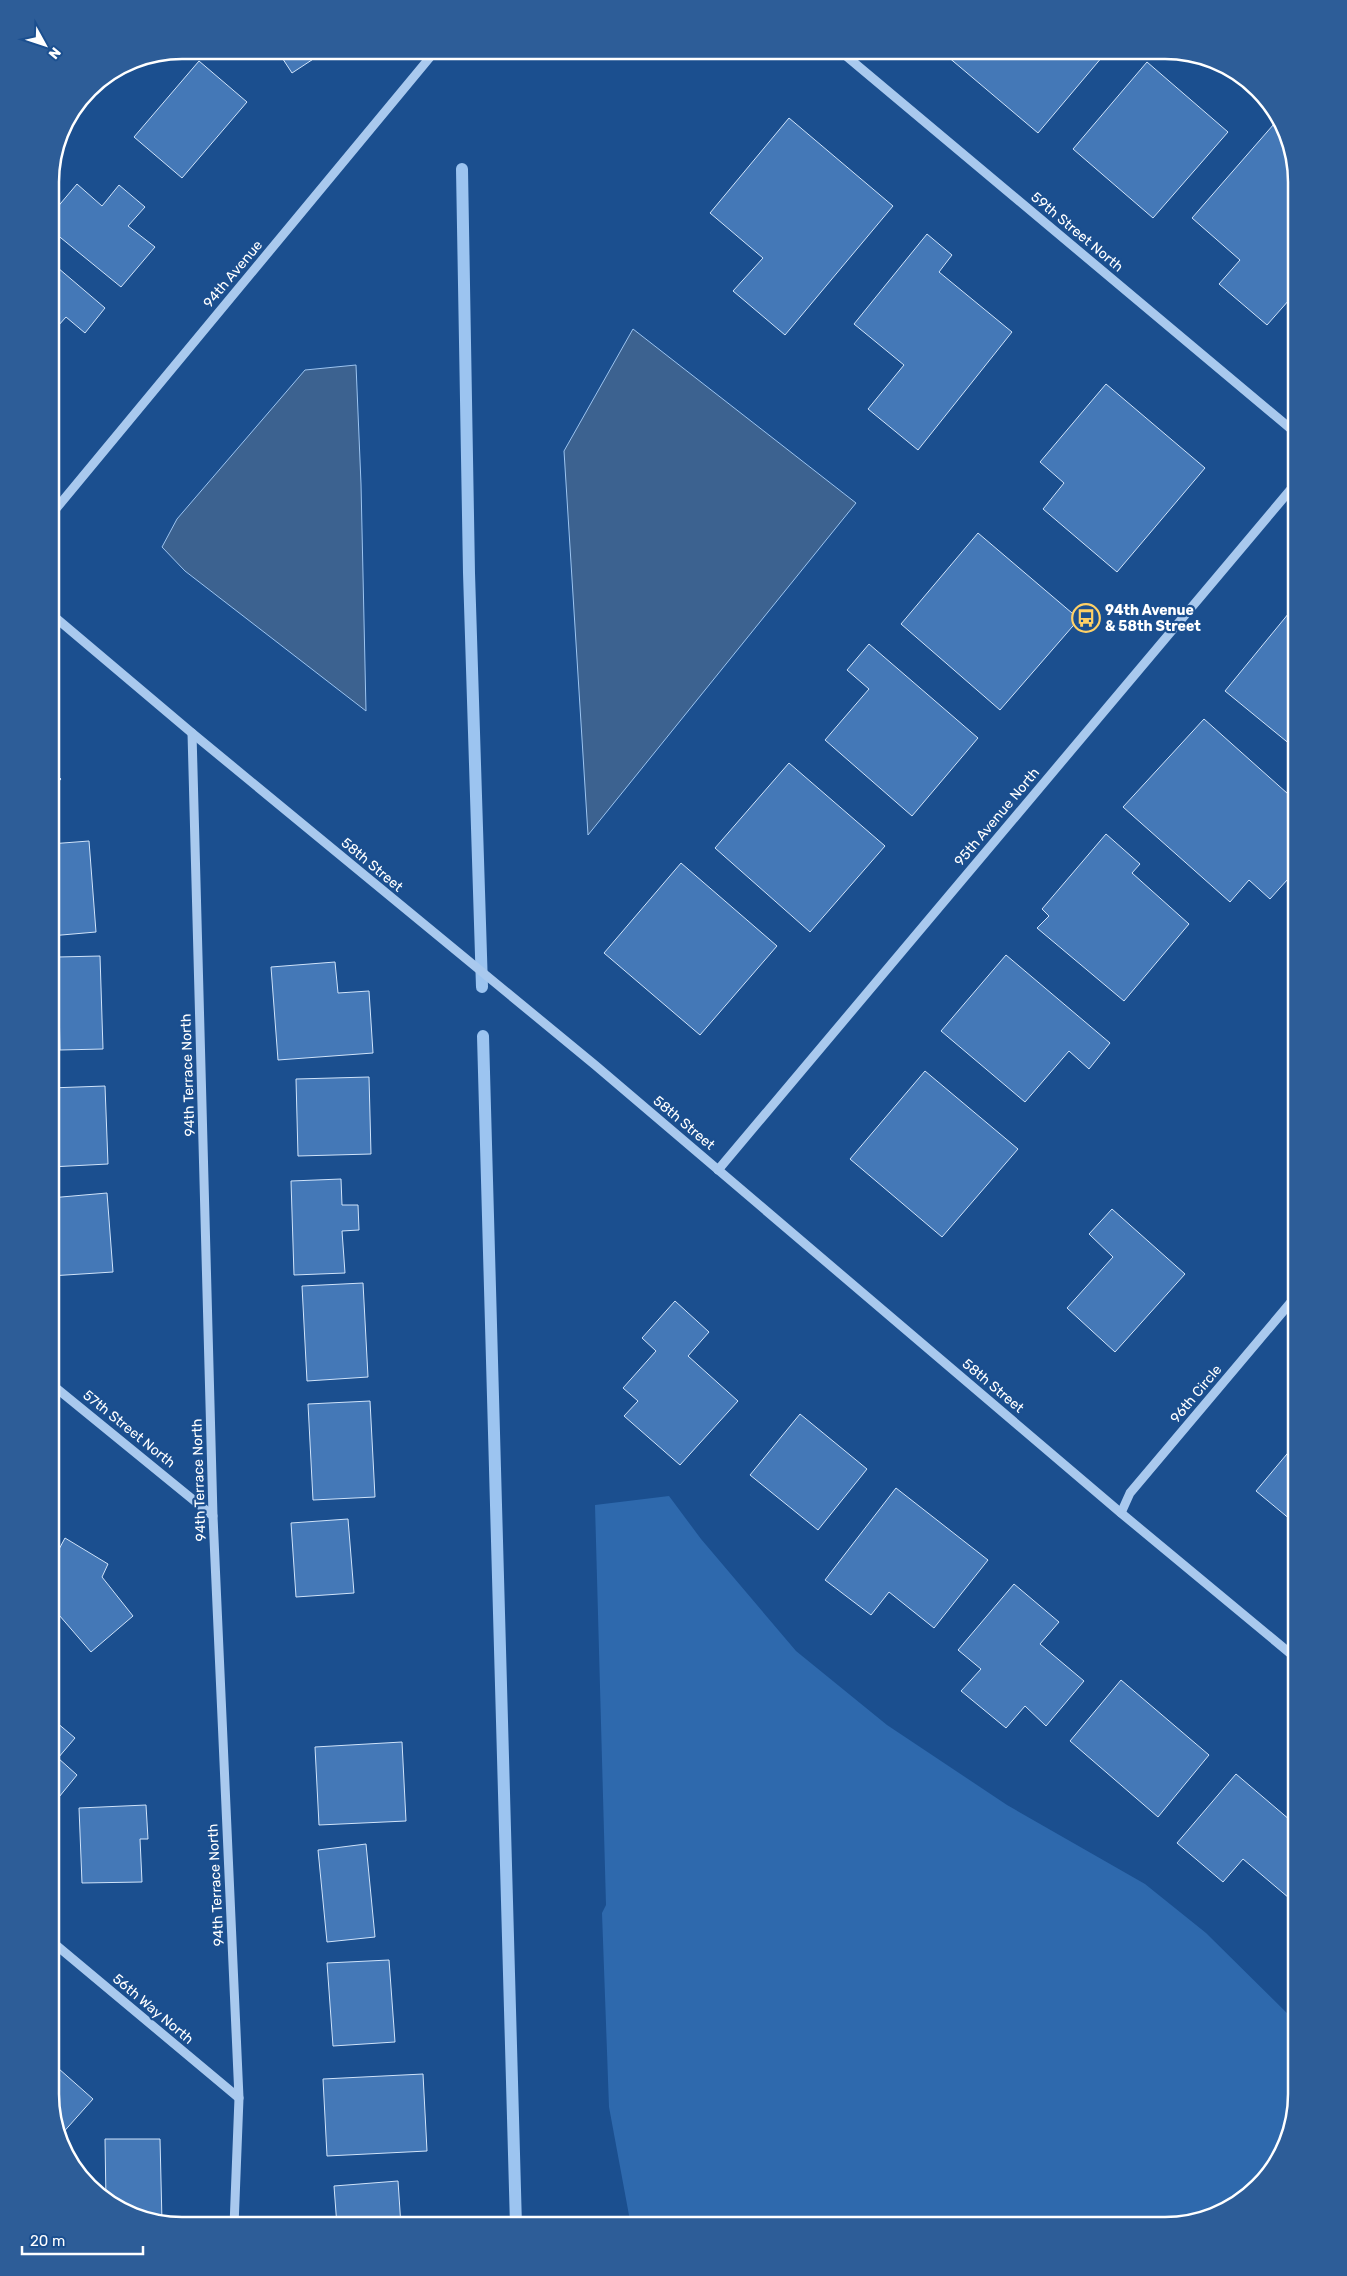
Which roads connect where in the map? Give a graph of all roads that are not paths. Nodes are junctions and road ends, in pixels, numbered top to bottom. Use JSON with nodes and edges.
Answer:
{"nodes":[{"id":1,"x":429,"y":59,"type":"edge"},
{"id":2,"x":850,"y":59,"type":"edge"},
{"id":3,"x":1288,"y":426,"type":"edge"},
{"id":4,"x":1288,"y":493,"type":"edge"},
{"id":5,"x":59,"y":505,"type":"edge"},
{"id":6,"x":59,"y":621,"type":"edge"},
{"id":7,"x":192,"y":734,"type":"junction"},
{"id":8,"x":718,"y":1170,"type":"junction"},
{"id":9,"x":1288,"y":1306,"type":"edge"},
{"id":10,"x":59,"y":1390,"type":"edge"},
{"id":11,"x":1121,"y":1513,"type":"junction"},
{"id":12,"x":213,"y":1516,"type":"junction"},
{"id":13,"x":1288,"y":1652,"type":"edge"},
{"id":14,"x":59,"y":1948,"type":"edge"},
{"id":15,"x":239,"y":2098,"type":"junction"},
{"id":16,"x":234,"y":2217,"type":"edge"}],
"edges":[{"from":1,"to":5,"type":"street","name":"94th Avenue"},
{"from":2,"to":3,"type":"street","name":"59th Street North"},
{"from":4,"to":8,"type":"street","name":"95th Avenue North"},
{"from":6,"to":7,"type":"street","name":"58th Street"},
{"from":7,"to":8,"type":"street","name":"58th Street"},
{"from":7,"to":12,"type":"street","name":"94th Terrace North"},
{"from":8,"to":11,"type":"street","name":"58th Street"},
{"from":9,"to":11,"type":"street","name":"96th Circle"},
{"from":10,"to":12,"type":"street","name":"57th Street North"},
{"from":11,"to":13,"type":"street","name":"58th Street"},
{"from":12,"to":15,"type":"street","name":"94th Terrace North"},
{"from":14,"to":15,"type":"street","name":"56th Way North"},
{"from":15,"to":16,"type":"street","name":"94th Terrace North"}]}
